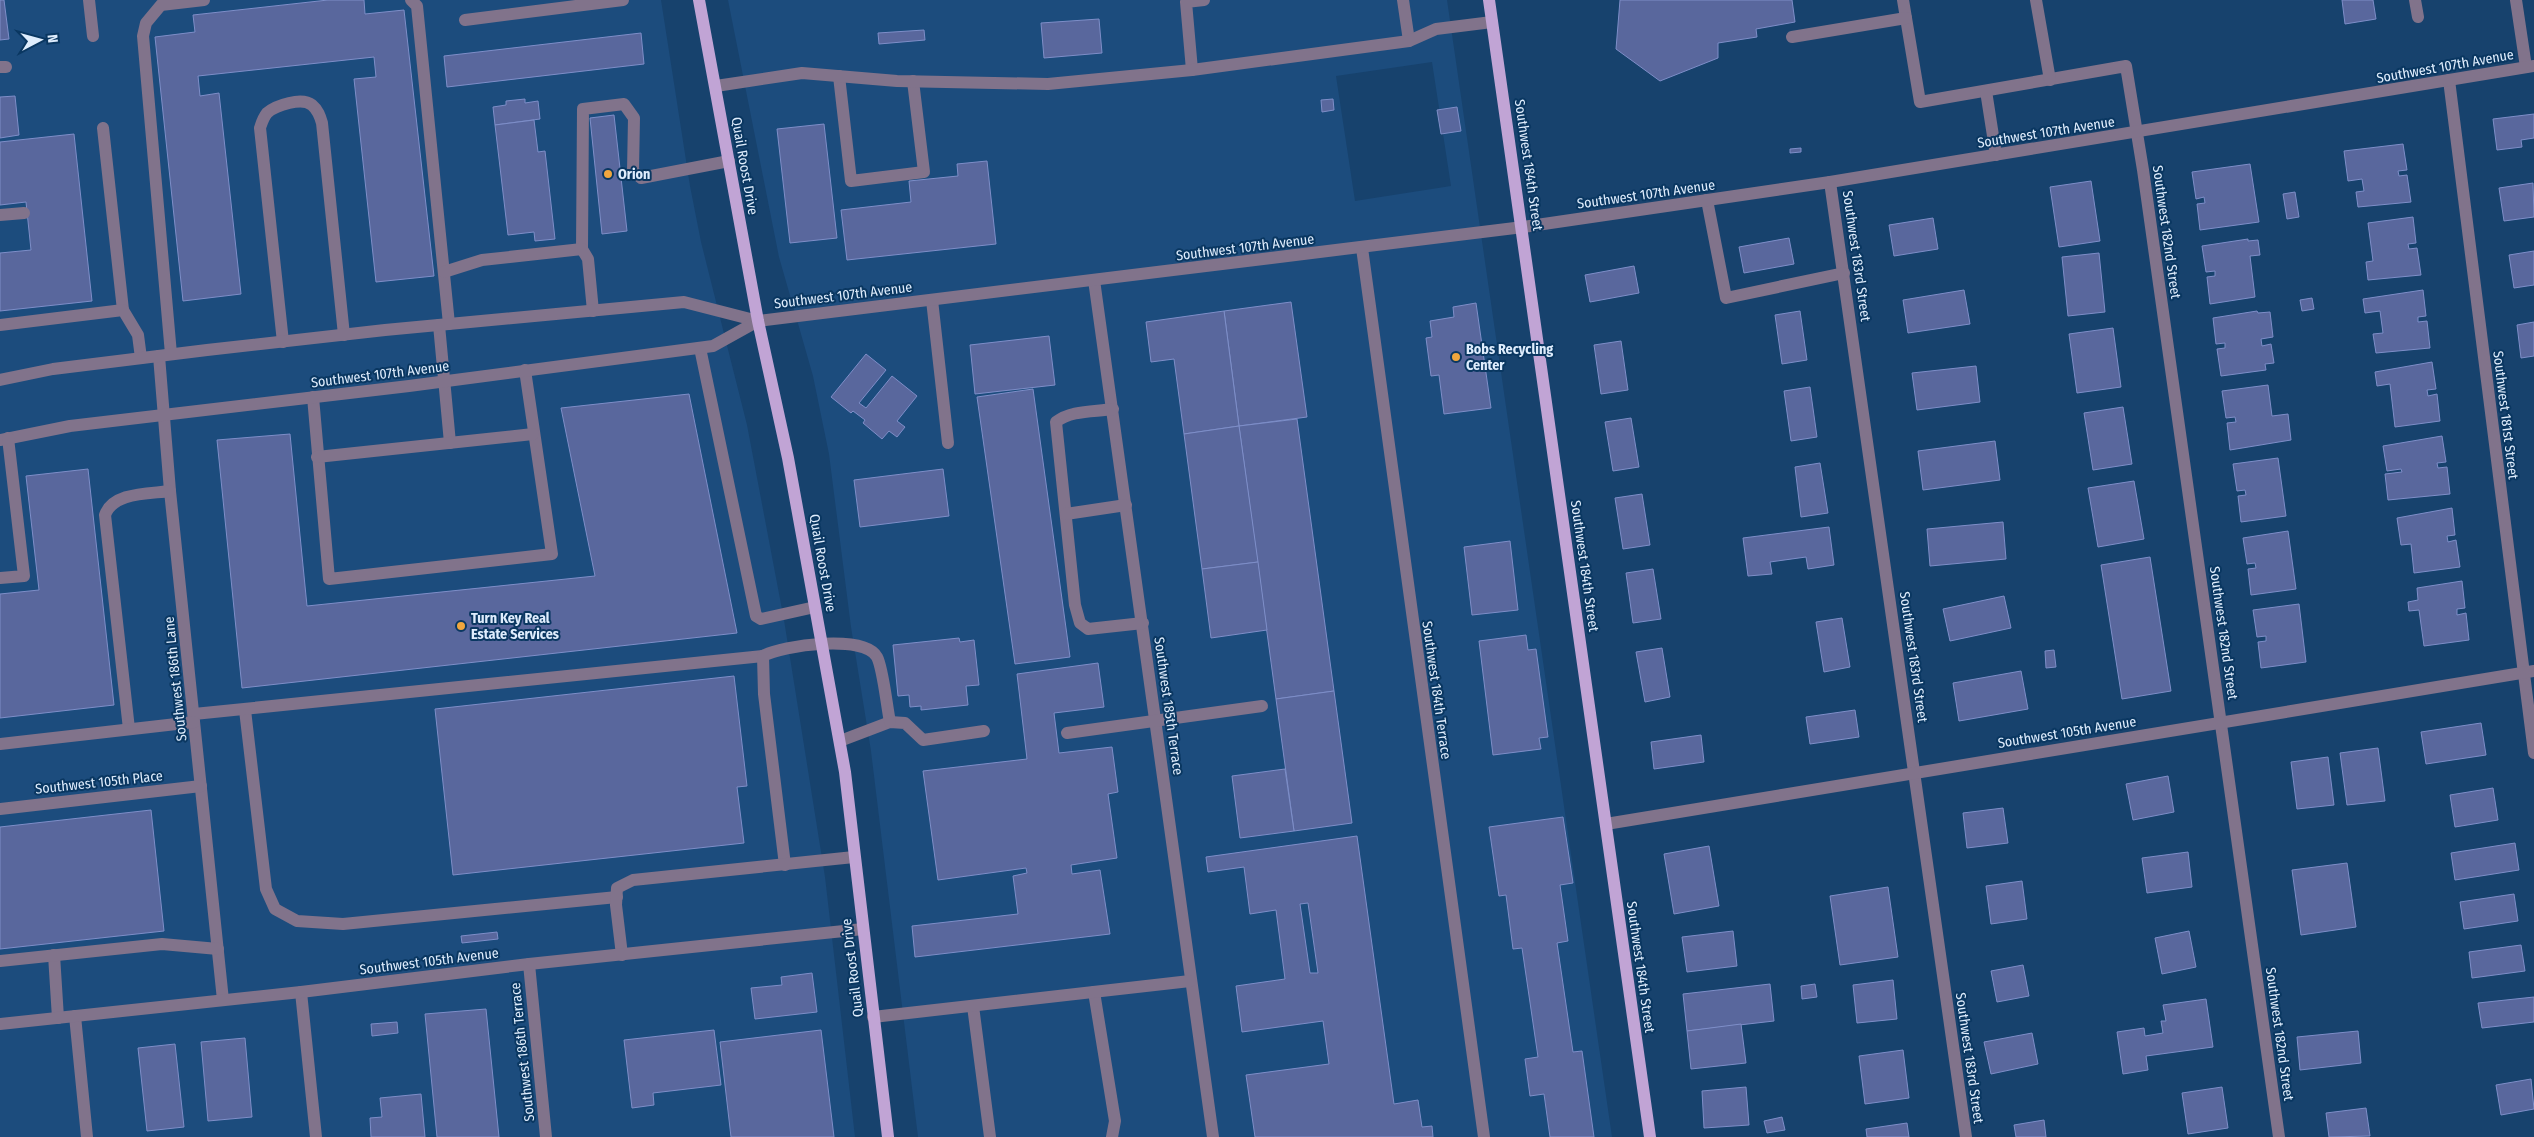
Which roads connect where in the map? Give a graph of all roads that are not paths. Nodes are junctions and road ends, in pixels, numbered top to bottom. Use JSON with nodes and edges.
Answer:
{"nodes":[{"id":1,"x":89,"y":0,"type":"edge"},
{"id":2,"x":204,"y":0,"type":"edge"},
{"id":3,"x":411,"y":0,"type":"edge"},
{"id":4,"x":623,"y":0,"type":"edge"},
{"id":5,"x":699,"y":0,"type":"edge"},
{"id":6,"x":1204,"y":0,"type":"edge"},
{"id":7,"x":1403,"y":0,"type":"edge"},
{"id":8,"x":1489,"y":0,"type":"edge"},
{"id":9,"x":1903,"y":0,"type":"edge"},
{"id":10,"x":2036,"y":0,"type":"edge"},
{"id":11,"x":2416,"y":0,"type":"edge"},
{"id":12,"x":2516,"y":0,"type":"edge"},
{"id":13,"x":2418,"y":17,"type":"dead end"},
{"id":14,"x":1906,"y":18,"type":"junction"},
{"id":15,"x":465,"y":20,"type":"dead end"},
{"id":16,"x":1492,"y":22,"type":"junction"},
{"id":17,"x":93,"y":36,"type":"dead end"},
{"id":18,"x":1792,"y":37,"type":"dead end"},
{"id":19,"x":1408,"y":41,"type":"junction"},
{"id":20,"x":2530,"y":67,"type":"edge"},
{"id":21,"x":1192,"y":70,"type":"junction"},
{"id":22,"x":839,"y":76,"type":"junction"},
{"id":23,"x":2050,"y":80,"type":"junction"},
{"id":24,"x":2449,"y":80,"type":"junction"},
{"id":25,"x":913,"y":81,"type":"junction"},
{"id":26,"x":716,"y":86,"type":"junction"},
{"id":27,"x":1986,"y":91,"type":"junction"},
{"id":28,"x":103,"y":128,"type":"dead end"},
{"id":29,"x":2136,"y":133,"type":"junction"},
{"id":30,"x":1996,"y":154,"type":"junction"},
{"id":31,"x":729,"y":160,"type":"junction"},
{"id":32,"x":1830,"y":182,"type":"junction"},
{"id":33,"x":1707,"y":200,"type":"junction"},
{"id":34,"x":24,"y":213,"type":"dead end"},
{"id":35,"x":0,"y":215,"type":"edge"},
{"id":36,"x":1523,"y":227,"type":"junction"},
{"id":37,"x":1362,"y":248,"type":"junction"},
{"id":38,"x":582,"y":249,"type":"junction"},
{"id":39,"x":444,"y":272,"type":"junction"},
{"id":40,"x":1844,"y":273,"type":"junction"},
{"id":41,"x":1094,"y":280,"type":"junction"},
{"id":42,"x":932,"y":300,"type":"junction"},
{"id":43,"x":123,"y":310,"type":"junction"},
{"id":44,"x":593,"y":311,"type":"junction"},
{"id":45,"x":758,"y":320,"type":"junction"},
{"id":46,"x":0,"y":325,"type":"edge"},
{"id":47,"x":444,"y":325,"type":"junction"},
{"id":48,"x":344,"y":335,"type":"junction"},
{"id":49,"x":283,"y":342,"type":"junction"},
{"id":50,"x":700,"y":348,"type":"junction"},
{"id":51,"x":165,"y":355,"type":"junction"},
{"id":52,"x":141,"y":358,"type":"junction"},
{"id":53,"x":525,"y":370,"type":"junction"},
{"id":54,"x":0,"y":380,"type":"edge"},
{"id":55,"x":445,"y":382,"type":"junction"},
{"id":56,"x":312,"y":397,"type":"junction"},
{"id":57,"x":1112,"y":410,"type":"junction"},
{"id":58,"x":164,"y":415,"type":"junction"},
{"id":59,"x":533,"y":434,"type":"junction"},
{"id":60,"x":4,"y":439,"type":"edge"},
{"id":61,"x":450,"y":443,"type":"junction"},
{"id":62,"x":948,"y":444,"type":"dead end"},
{"id":63,"x":318,"y":457,"type":"junction"},
{"id":64,"x":170,"y":491,"type":"junction"},
{"id":65,"x":1126,"y":505,"type":"junction"},
{"id":66,"x":1066,"y":514,"type":"junction"},
{"id":67,"x":0,"y":578,"type":"edge"},
{"id":68,"x":815,"y":607,"type":"junction"},
{"id":69,"x":1143,"y":623,"type":"junction"},
{"id":70,"x":822,"y":644,"type":"junction"},
{"id":71,"x":763,"y":656,"type":"junction"},
{"id":72,"x":2529,"y":672,"type":"edge"},
{"id":73,"x":1262,"y":706,"type":"dead end"},
{"id":74,"x":245,"y":710,"type":"junction"},
{"id":75,"x":194,"y":718,"type":"junction"},
{"id":76,"x":1156,"y":720,"type":"junction"},
{"id":77,"x":890,"y":722,"type":"junction"},
{"id":78,"x":2222,"y":722,"type":"junction"},
{"id":79,"x":129,"y":729,"type":"junction"},
{"id":80,"x":984,"y":731,"type":"dead end"},
{"id":81,"x":1067,"y":733,"type":"dead end"},
{"id":82,"x":840,"y":741,"type":"junction"},
{"id":83,"x":0,"y":744,"type":"edge"},
{"id":84,"x":2534,"y":753,"type":"edge"},
{"id":85,"x":1915,"y":772,"type":"junction"},
{"id":86,"x":201,"y":786,"type":"junction"},
{"id":87,"x":0,"y":808,"type":"edge"},
{"id":88,"x":1606,"y":824,"type":"junction"},
{"id":89,"x":854,"y":857,"type":"junction"},
{"id":90,"x":785,"y":864,"type":"junction"},
{"id":91,"x":617,"y":897,"type":"junction"},
{"id":92,"x":863,"y":930,"type":"junction"},
{"id":93,"x":218,"y":948,"type":"junction"},
{"id":94,"x":54,"y":955,"type":"junction"},
{"id":95,"x":622,"y":955,"type":"junction"},
{"id":96,"x":0,"y":961,"type":"edge"},
{"id":97,"x":529,"y":964,"type":"junction"},
{"id":98,"x":1190,"y":981,"type":"junction"},
{"id":99,"x":301,"y":992,"type":"junction"},
{"id":100,"x":1094,"y":992,"type":"junction"},
{"id":101,"x":223,"y":1000,"type":"junction"},
{"id":102,"x":973,"y":1006,"type":"junction"},
{"id":103,"x":75,"y":1016,"type":"junction"},
{"id":104,"x":873,"y":1016,"type":"junction"},
{"id":105,"x":58,"y":1018,"type":"junction"},
{"id":106,"x":0,"y":1024,"type":"edge"},
{"id":107,"x":87,"y":1137,"type":"edge"},
{"id":108,"x":316,"y":1137,"type":"edge"},
{"id":109,"x":546,"y":1137,"type":"edge"},
{"id":110,"x":888,"y":1137,"type":"edge"},
{"id":111,"x":990,"y":1137,"type":"edge"},
{"id":112,"x":1112,"y":1137,"type":"edge"},
{"id":113,"x":1213,"y":1137,"type":"edge"},
{"id":114,"x":1484,"y":1137,"type":"edge"},
{"id":115,"x":1650,"y":1137,"type":"edge"},
{"id":116,"x":1966,"y":1137,"type":"edge"},
{"id":117,"x":2280,"y":1137,"type":"edge"}],
"edges":[{"from":1,"to":17,"type":"street"},
{"from":2,"to":51,"type":"street","name":"Southwest 186th Lane"},
{"from":3,"to":39,"type":"street"},
{"from":4,"to":15,"type":"street"},
{"from":5,"to":26,"type":"main road","name":"Quail Roost Drive"},
{"from":6,"to":21,"type":"street"},
{"from":7,"to":19,"type":"street"},
{"from":8,"to":16,"type":"main road","name":"Southwest 184th Street"},
{"from":9,"to":14,"type":"street"},
{"from":10,"to":23,"type":"street"},
{"from":11,"to":13,"type":"street"},
{"from":12,"to":20,"type":"street"},
{"from":14,"to":18,"type":"street"},
{"from":14,"to":27,"type":"street"},
{"from":16,"to":19,"type":"street"},
{"from":16,"to":36,"type":"main road","name":"Southwest 184th Street"},
{"from":19,"to":21,"type":"street"},
{"from":20,"to":24,"type":"street","name":"Southwest 107th Avenue"},
{"from":21,"to":25,"type":"street"},
{"from":22,"to":25,"type":"street"},
{"from":22,"to":25,"type":"street"},
{"from":22,"to":26,"type":"street"},
{"from":23,"to":27,"type":"street"},
{"from":23,"to":29,"type":"street","name":"Southwest 182nd Street"},
{"from":24,"to":29,"type":"street","name":"Southwest 107th Avenue"},
{"from":24,"to":72,"type":"street","name":"Southwest 181st Street"},
{"from":26,"to":31,"type":"main road","name":"Quail Roost Drive"},
{"from":27,"to":30,"type":"street"},
{"from":28,"to":43,"type":"street"},
{"from":29,"to":30,"type":"street","name":"Southwest 107th Avenue"},
{"from":29,"to":78,"type":"street","name":"Southwest 182nd Street"},
{"from":30,"to":32,"type":"street","name":"Southwest 107th Avenue"},
{"from":31,"to":38,"type":"street"},
{"from":31,"to":45,"type":"main road","name":"Quail Roost Drive"},
{"from":32,"to":33,"type":"street","name":"Southwest 107th Avenue"},
{"from":32,"to":40,"type":"street","name":"Southwest 183rd Street"},
{"from":33,"to":36,"type":"street","name":"Southwest 107th Avenue"},
{"from":33,"to":40,"type":"street"},
{"from":34,"to":35,"type":"street"},
{"from":36,"to":37,"type":"street","name":"Southwest 107th Avenue"},
{"from":36,"to":88,"type":"main road","name":"Southwest 184th Street"},
{"from":37,"to":41,"type":"street","name":"Southwest 107th Avenue"},
{"from":37,"to":114,"type":"street","name":"Southwest 184th Terrace"},
{"from":38,"to":39,"type":"street"},
{"from":38,"to":44,"type":"street"},
{"from":39,"to":47,"type":"street"},
{"from":40,"to":85,"type":"street","name":"Southwest 183rd Street"},
{"from":41,"to":42,"type":"street","name":"Southwest 107th Avenue"},
{"from":41,"to":57,"type":"street","name":"Southwest 185th Terrace"},
{"from":42,"to":45,"type":"street","name":"Southwest 107th Avenue"},
{"from":42,"to":62,"type":"street"},
{"from":43,"to":46,"type":"street"},
{"from":43,"to":52,"type":"street"},
{"from":44,"to":45,"type":"street","name":"Southwest 107th Avenue"},
{"from":44,"to":47,"type":"street","name":"Southwest 107th Avenue"},
{"from":45,"to":50,"type":"street","name":"Southwest 107th Avenue"},
{"from":45,"to":68,"type":"main road","name":"Quail Roost Drive"},
{"from":47,"to":48,"type":"street","name":"Southwest 107th Avenue"},
{"from":47,"to":55,"type":"street"},
{"from":48,"to":49,"type":"street","name":"Southwest 107th Avenue"},
{"from":48,"to":49,"type":"street"},
{"from":49,"to":51,"type":"street","name":"Southwest 107th Avenue"},
{"from":50,"to":53,"type":"street","name":"Southwest 107th Avenue"},
{"from":50,"to":68,"type":"street"},
{"from":51,"to":52,"type":"street","name":"Southwest 107th Avenue"},
{"from":51,"to":58,"type":"street","name":"Southwest 186th Lane"},
{"from":52,"to":54,"type":"street","name":"Southwest 107th Avenue"},
{"from":53,"to":55,"type":"street","name":"Southwest 107th Avenue"},
{"from":53,"to":59,"type":"street"},
{"from":55,"to":56,"type":"street","name":"Southwest 107th Avenue"},
{"from":55,"to":61,"type":"street"},
{"from":56,"to":58,"type":"street","name":"Southwest 107th Avenue"},
{"from":56,"to":63,"type":"street"},
{"from":57,"to":65,"type":"street","name":"Southwest 185th Terrace"},
{"from":57,"to":66,"type":"street"},
{"from":58,"to":60,"type":"street","name":"Southwest 107th Avenue"},
{"from":58,"to":64,"type":"street","name":"Southwest 186th Lane"},
{"from":59,"to":61,"type":"street"},
{"from":59,"to":63,"type":"street"},
{"from":60,"to":67,"type":"street"},
{"from":61,"to":63,"type":"street"},
{"from":64,"to":75,"type":"street","name":"Southwest 186th Lane"},
{"from":64,"to":79,"type":"street"},
{"from":65,"to":66,"type":"street"},
{"from":65,"to":69,"type":"street","name":"Southwest 185th Terrace"},
{"from":66,"to":69,"type":"street"},
{"from":68,"to":70,"type":"main road","name":"Quail Roost Drive"},
{"from":69,"to":76,"type":"street","name":"Southwest 185th Terrace"},
{"from":70,"to":71,"type":"street"},
{"from":70,"to":77,"type":"street"},
{"from":70,"to":82,"type":"main road","name":"Quail Roost Drive"},
{"from":71,"to":74,"type":"street"},
{"from":71,"to":90,"type":"street"},
{"from":72,"to":78,"type":"street","name":"Southwest 105th Avenue"},
{"from":72,"to":84,"type":"street","name":"Southwest 181st Street"},
{"from":73,"to":76,"type":"street"},
{"from":74,"to":75,"type":"street"},
{"from":74,"to":91,"type":"street"},
{"from":75,"to":79,"type":"street"},
{"from":75,"to":86,"type":"street","name":"Southwest 186th Lane"},
{"from":76,"to":81,"type":"street"},
{"from":76,"to":98,"type":"street","name":"Southwest 185th Terrace"},
{"from":77,"to":80,"type":"street"},
{"from":77,"to":82,"type":"street"},
{"from":78,"to":85,"type":"street","name":"Southwest 105th Avenue"},
{"from":78,"to":117,"type":"street","name":"Southwest 182nd Street"},
{"from":79,"to":83,"type":"street"},
{"from":82,"to":89,"type":"main road","name":"Quail Roost Drive"},
{"from":85,"to":88,"type":"street","name":"Southwest 105th Avenue"},
{"from":85,"to":116,"type":"street","name":"Southwest 183rd Street"},
{"from":86,"to":87,"type":"street","name":"Southwest 105th Place"},
{"from":86,"to":93,"type":"street","name":"Southwest 186th Lane"},
{"from":88,"to":115,"type":"main road","name":"Southwest 184th Street"},
{"from":89,"to":90,"type":"street"},
{"from":89,"to":92,"type":"main road","name":"Quail Roost Drive"},
{"from":90,"to":91,"type":"street"},
{"from":91,"to":95,"type":"street"},
{"from":92,"to":95,"type":"street","name":"Southwest 105th Avenue"},
{"from":92,"to":104,"type":"main road","name":"Quail Roost Drive"},
{"from":93,"to":94,"type":"street"},
{"from":93,"to":101,"type":"street","name":"Southwest 186th Lane"},
{"from":94,"to":96,"type":"street"},
{"from":94,"to":105,"type":"street"},
{"from":95,"to":97,"type":"street","name":"Southwest 105th Avenue"},
{"from":97,"to":99,"type":"street","name":"Southwest 105th Avenue"},
{"from":97,"to":109,"type":"street","name":"Southwest 186th Terrace"},
{"from":98,"to":100,"type":"street"},
{"from":98,"to":113,"type":"street","name":"Southwest 185th Terrace"},
{"from":99,"to":101,"type":"street","name":"Southwest 105th Avenue"},
{"from":99,"to":108,"type":"street"},
{"from":100,"to":102,"type":"street"},
{"from":100,"to":112,"type":"street"},
{"from":101,"to":103,"type":"street","name":"Southwest 105th Avenue"},
{"from":102,"to":104,"type":"street"},
{"from":102,"to":111,"type":"street"},
{"from":103,"to":105,"type":"street","name":"Southwest 105th Avenue"},
{"from":103,"to":107,"type":"street"},
{"from":104,"to":110,"type":"main road","name":"Quail Roost Drive"},
{"from":105,"to":106,"type":"street","name":"Southwest 105th Avenue"}]}
